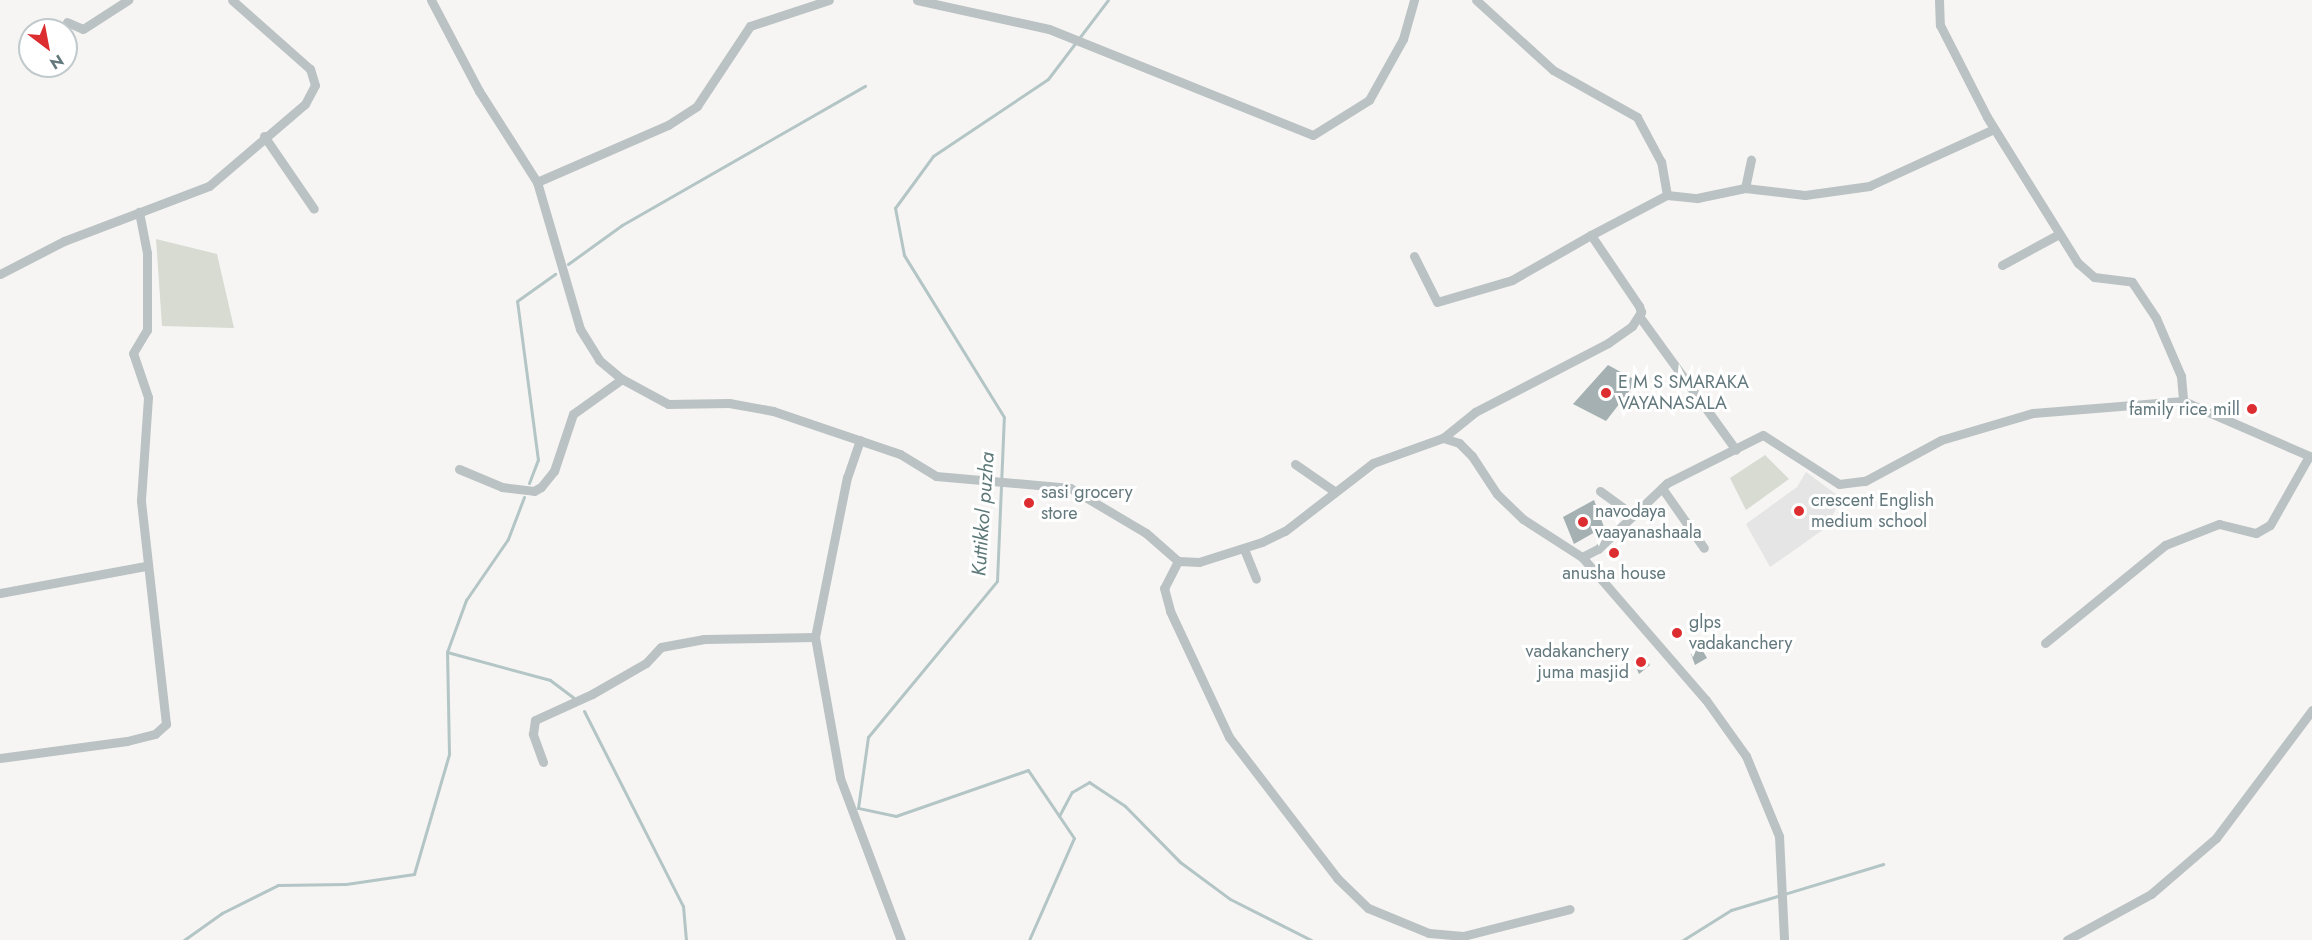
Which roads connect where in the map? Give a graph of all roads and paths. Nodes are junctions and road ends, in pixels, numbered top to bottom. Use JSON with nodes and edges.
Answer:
{"nodes":[{"id":1,"x":128,"y":0,"type":"edge"},
{"id":2,"x":232,"y":0,"type":"edge"},
{"id":3,"x":431,"y":0,"type":"edge"},
{"id":4,"x":829,"y":0,"type":"edge"},
{"id":5,"x":917,"y":0,"type":"edge"},
{"id":6,"x":1414,"y":0,"type":"edge"},
{"id":7,"x":1476,"y":0,"type":"edge"},
{"id":8,"x":1939,"y":0,"type":"edge"},
{"id":9,"x":78,"y":27,"type":"edge"},
{"id":10,"x":1994,"y":129,"type":"junction"},
{"id":11,"x":264,"y":136,"type":"junction"},
{"id":12,"x":1751,"y":160,"type":"dead end"},
{"id":13,"x":537,"y":182,"type":"junction"},
{"id":14,"x":1745,"y":188,"type":"junction"},
{"id":15,"x":1667,"y":195,"type":"junction"},
{"id":16,"x":314,"y":209,"type":"dead end"},
{"id":17,"x":139,"y":212,"type":"junction"},
{"id":18,"x":2059,"y":234,"type":"junction"},
{"id":19,"x":1591,"y":235,"type":"junction"},
{"id":20,"x":1414,"y":256,"type":"dead end"},
{"id":21,"x":2002,"y":265,"type":"dead end"},
{"id":22,"x":0,"y":274,"type":"edge"},
{"id":23,"x":1639,"y":316,"type":"junction"},
{"id":24,"x":622,"y":379,"type":"junction"},
{"id":25,"x":2183,"y":402,"type":"junction"},
{"id":26,"x":1443,"y":438,"type":"junction"},
{"id":27,"x":860,"y":440,"type":"junction"},
{"id":28,"x":1736,"y":450,"type":"junction"},
{"id":29,"x":2311,"y":457,"type":"edge"},
{"id":30,"x":1295,"y":464,"type":"dead end"},
{"id":31,"x":459,"y":469,"type":"dead end"},
{"id":32,"x":1662,"y":488,"type":"junction"},
{"id":33,"x":1334,"y":491,"type":"junction"},
{"id":34,"x":1600,"y":491,"type":"dead end"},
{"id":35,"x":1633,"y":515,"type":"junction"},
{"id":36,"x":1704,"y":548,"type":"dead end"},
{"id":37,"x":1244,"y":549,"type":"junction"},
{"id":38,"x":1582,"y":557,"type":"junction"},
{"id":39,"x":1178,"y":561,"type":"junction"},
{"id":40,"x":146,"y":566,"type":"junction"},
{"id":41,"x":1256,"y":579,"type":"dead end"},
{"id":42,"x":0,"y":593,"type":"edge"},
{"id":43,"x":815,"y":637,"type":"junction"},
{"id":44,"x":2045,"y":643,"type":"dead end"},
{"id":45,"x":2312,"y":710,"type":"edge"},
{"id":46,"x":0,"y":758,"type":"edge"},
{"id":47,"x":543,"y":762,"type":"dead end"},
{"id":48,"x":1570,"y":909,"type":"dead end"},
{"id":49,"x":901,"y":940,"type":"edge"},
{"id":50,"x":1784,"y":940,"type":"edge"},
{"id":51,"x":2067,"y":940,"type":"edge"}],
"edges":[{"from":1,"to":9,"type":"street"},
{"from":2,"to":11,"type":"street"},
{"from":3,"to":13,"type":"street"},
{"from":4,"to":13,"type":"street"},
{"from":5,"to":6,"type":"street"},
{"from":7,"to":15,"type":"street"},
{"from":8,"to":10,"type":"street"},
{"from":10,"to":14,"type":"street"},
{"from":10,"to":18,"type":"street"},
{"from":11,"to":16,"type":"street"},
{"from":11,"to":17,"type":"street"},
{"from":12,"to":14,"type":"street"},
{"from":13,"to":24,"type":"street"},
{"from":14,"to":15,"type":"street"},
{"from":15,"to":19,"type":"street"},
{"from":17,"to":22,"type":"street"},
{"from":17,"to":40,"type":"street"},
{"from":18,"to":21,"type":"street"},
{"from":18,"to":25,"type":"street"},
{"from":19,"to":20,"type":"street"},
{"from":19,"to":23,"type":"street"},
{"from":23,"to":26,"type":"street"},
{"from":23,"to":28,"type":"street"},
{"from":24,"to":27,"type":"street"},
{"from":24,"to":31,"type":"street"},
{"from":25,"to":28,"type":"street"},
{"from":25,"to":29,"type":"street"},
{"from":26,"to":33,"type":"street"},
{"from":26,"to":38,"type":"street"},
{"from":27,"to":39,"type":"street"},
{"from":27,"to":43,"type":"street"},
{"from":28,"to":32,"type":"street"},
{"from":29,"to":44,"type":"street"},
{"from":30,"to":33,"type":"street"},
{"from":32,"to":35,"type":"street"},
{"from":32,"to":36,"type":"street"},
{"from":33,"to":37,"type":"street"},
{"from":34,"to":35,"type":"street"},
{"from":35,"to":38,"type":"street"},
{"from":37,"to":39,"type":"street"},
{"from":37,"to":41,"type":"street"},
{"from":38,"to":50,"type":"street"},
{"from":39,"to":48,"type":"street"},
{"from":40,"to":42,"type":"street"},
{"from":40,"to":46,"type":"street"},
{"from":43,"to":47,"type":"street"},
{"from":43,"to":49,"type":"street"},
{"from":45,"to":51,"type":"street"}]}
